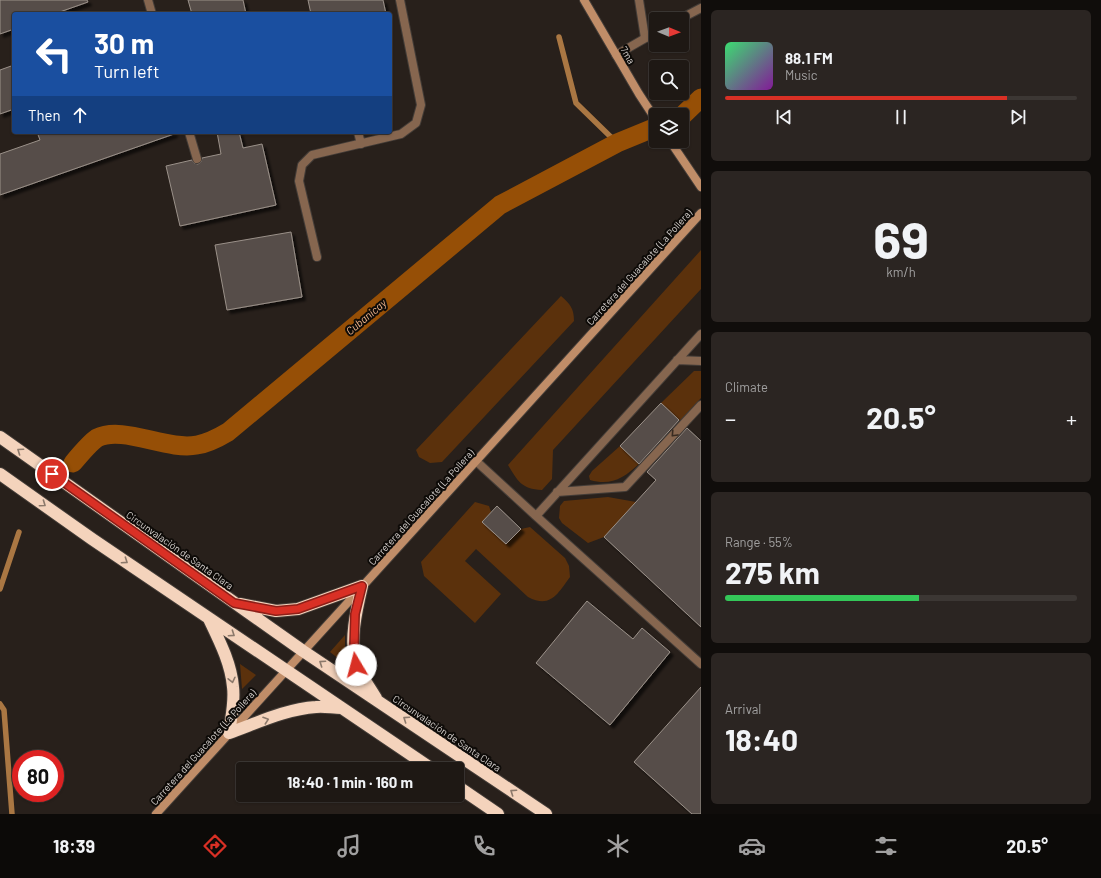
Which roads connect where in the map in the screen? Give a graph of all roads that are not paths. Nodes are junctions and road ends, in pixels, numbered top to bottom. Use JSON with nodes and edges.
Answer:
{"nodes":[{"id":1,"x":148,"y":0,"type":"edge"},
{"id":2,"x":400,"y":0,"type":"edge"},
{"id":3,"x":584,"y":0,"type":"edge"},
{"id":4,"x":639,"y":0,"type":"edge"},
{"id":5,"x":701,"y":8,"type":"edge"},
{"id":6,"x":151,"y":12,"type":"edge"},
{"id":7,"x":689,"y":14,"type":"edge"},
{"id":8,"x":649,"y":36,"type":"edge"},
{"id":9,"x":644,"y":38,"type":"junction"},
{"id":10,"x":616,"y":55,"type":"junction"},
{"id":11,"x":649,"y":109,"type":"edge"},
{"id":12,"x":189,"y":134,"type":"edge"},
{"id":13,"x":358,"y":134,"type":"edge"},
{"id":14,"x":361,"y":144,"type":"junction"},
{"id":15,"x":675,"y":148,"type":"edge"},
{"id":16,"x":197,"y":159,"type":"dead end"},
{"id":17,"x":701,"y":187,"type":"edge"},
{"id":18,"x":701,"y":213,"type":"edge"},
{"id":19,"x":316,"y":257,"type":"dead end"},
{"id":20,"x":701,"y":334,"type":"edge"},
{"id":21,"x":678,"y":360,"type":"junction"},
{"id":22,"x":701,"y":361,"type":"edge"},
{"id":23,"x":701,"y":406,"type":"edge"},
{"id":24,"x":0,"y":437,"type":"edge"},
{"id":25,"x":476,"y":461,"type":"junction"},
{"id":26,"x":0,"y":474,"type":"edge"},
{"id":27,"x":557,"y":492,"type":"junction"},
{"id":28,"x":536,"y":516,"type":"junction"},
{"id":29,"x":362,"y":586,"type":"junction"},
{"id":30,"x":234,"y":603,"type":"junction"},
{"id":31,"x":209,"y":618,"type":"junction"},
{"id":32,"x":303,"y":651,"type":"junction"},
{"id":33,"x":701,"y":664,"type":"edge"},
{"id":34,"x":286,"y":670,"type":"junction"},
{"id":35,"x":378,"y":701,"type":"junction"},
{"id":36,"x":342,"y":708,"type":"junction"},
{"id":37,"x":229,"y":733,"type":"junction"},
{"id":38,"x":422,"y":762,"type":"edge"},
{"id":39,"x":464,"y":791,"type":"edge"},
{"id":40,"x":156,"y":814,"type":"edge"},
{"id":41,"x":498,"y":814,"type":"edge"},
{"id":42,"x":546,"y":814,"type":"edge"}],
"edges":[{"from":1,"to":6,"type":"street"},
{"from":2,"to":14,"type":"street"},
{"from":3,"to":10,"type":"main road","name":"7ma"},
{"from":4,"to":9,"type":"street"},
{"from":5,"to":7,"type":"street"},
{"from":8,"to":9,"type":"street"},
{"from":9,"to":10,"type":"street"},
{"from":10,"to":11,"type":"main road","name":"7ma"},
{"from":12,"to":16,"type":"street"},
{"from":13,"to":14,"type":"street"},
{"from":14,"to":19,"type":"street"},
{"from":15,"to":17,"type":"main road"},
{"from":18,"to":25,"type":"main road","name":"Carretera del Guacalote (La Pollera)"},
{"from":20,"to":21,"type":"street"},
{"from":21,"to":22,"type":"street"},
{"from":21,"to":27,"type":"street"},
{"from":23,"to":27,"type":"street","one_way":true},
{"from":30,"to":24,"type":"highway","name":"Circunvalación de Santa Clara","one_way":true},
{"from":25,"to":28,"type":"street"},
{"from":25,"to":29,"type":"main road","name":"Carretera del Guacalote (La Pollera)"},
{"from":26,"to":31,"type":"highway","one_way":true},
{"from":27,"to":28,"type":"street"},
{"from":28,"to":33,"type":"street"},
{"from":29,"to":30,"type":"highway"},
{"from":29,"to":32,"type":"main road","name":"Carretera del Guacalote (La Pollera)"},
{"from":29,"to":35,"type":"highway"},
{"from":30,"to":32,"type":"highway","name":"Circunvalación de Santa Clara"},
{"from":31,"to":34,"type":"highway","one_way":true},
{"from":31,"to":37,"type":"highway","one_way":true},
{"from":32,"to":34,"type":"main road","name":"Carretera del Guacalote (La Pollera)"},
{"from":35,"to":32,"type":"highway","name":"Circunvalación de Santa Clara","one_way":true},
{"from":34,"to":36,"type":"highway"},
{"from":34,"to":37,"type":"main road","name":"Carretera del Guacalote (La Pollera)"},
{"from":42,"to":35,"type":"highway","name":"Circunvalación de Santa Clara","one_way":true},
{"from":37,"to":36,"type":"highway","one_way":true},
{"from":36,"to":38,"type":"highway"},
{"from":37,"to":40,"type":"main road","name":"Carretera del Guacalote (La Pollera)"},
{"from":39,"to":41,"type":"highway"}]}
